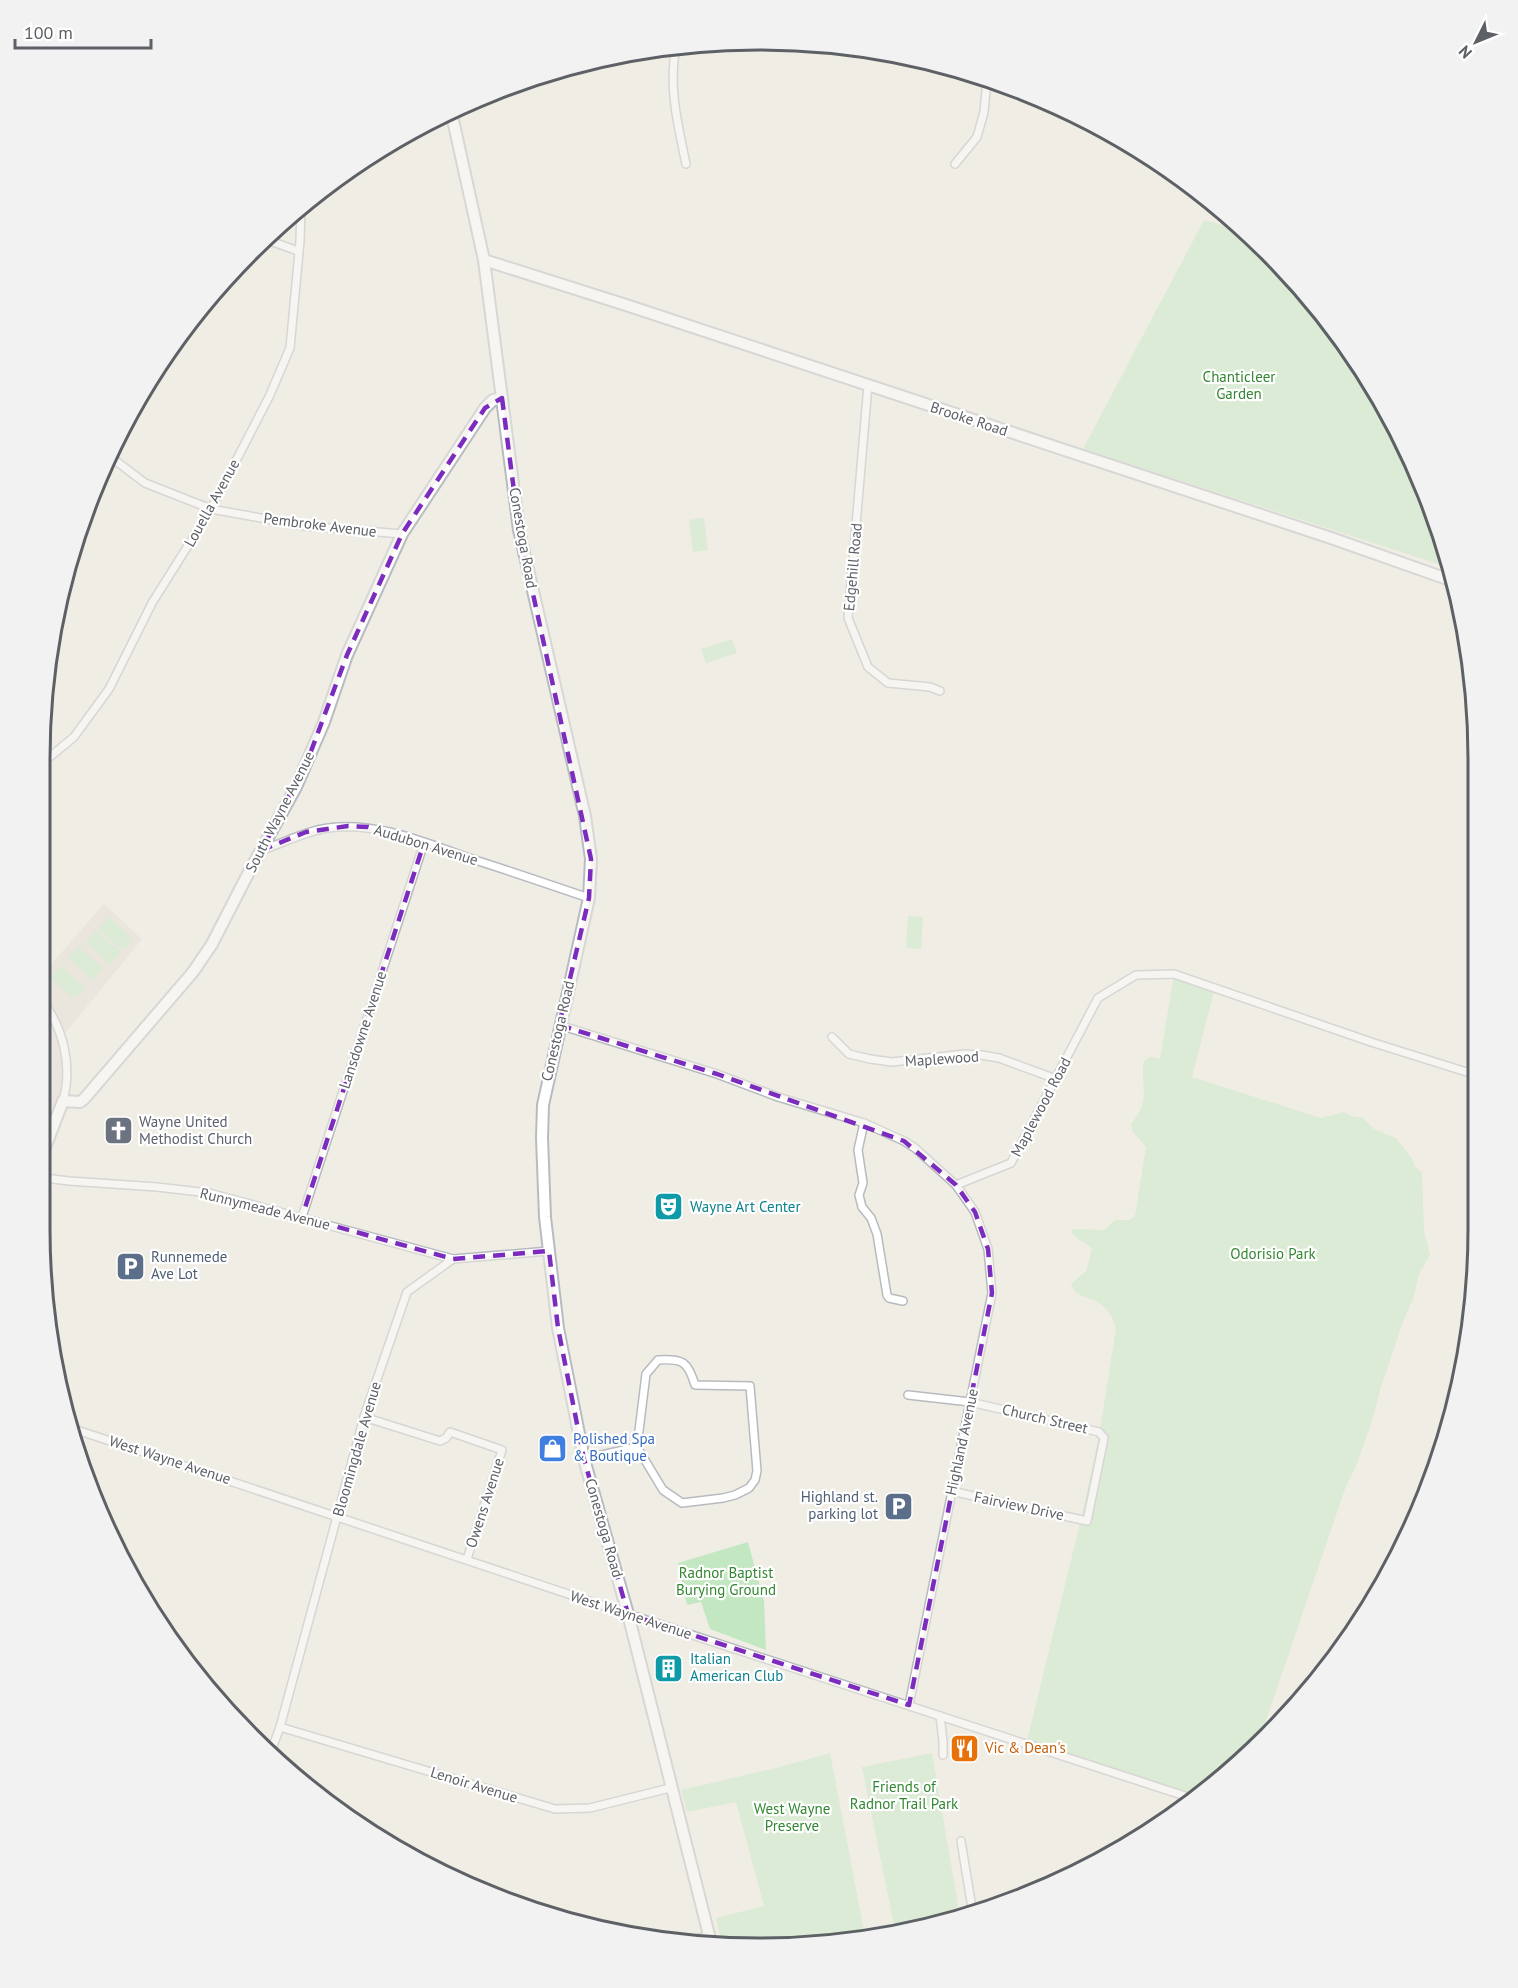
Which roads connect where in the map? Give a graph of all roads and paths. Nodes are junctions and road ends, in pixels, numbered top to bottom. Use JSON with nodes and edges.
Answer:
{"nodes":[{"id":1,"x":674,"y":55,"type":"edge"},
{"id":2,"x":986,"y":87,"type":"edge"},
{"id":3,"x":453,"y":119,"type":"edge"},
{"id":4,"x":686,"y":164,"type":"dead end"},
{"id":5,"x":955,"y":164,"type":"dead end"},
{"id":6,"x":300,"y":218,"type":"edge"},
{"id":7,"x":273,"y":242,"type":"edge"},
{"id":8,"x":298,"y":251,"type":"junction"},
{"id":9,"x":484,"y":260,"type":"junction"},
{"id":10,"x":868,"y":385,"type":"junction"},
{"id":11,"x":502,"y":398,"type":"junction"},
{"id":12,"x":116,"y":461,"type":"edge"},
{"id":13,"x":211,"y":509,"type":"junction"},
{"id":14,"x":402,"y":534,"type":"junction"},
{"id":15,"x":1445,"y":578,"type":"edge"},
{"id":16,"x":940,"y":691,"type":"dead end"},
{"id":17,"x":50,"y":757,"type":"edge"},
{"id":18,"x":424,"y":843,"type":"junction"},
{"id":19,"x":262,"y":850,"type":"junction"},
{"id":20,"x":589,"y":898,"type":"junction"},
{"id":21,"x":50,"y":1014,"type":"edge"},
{"id":22,"x":559,"y":1025,"type":"junction"},
{"id":23,"x":832,"y":1037,"type":"dead end"},
{"id":24,"x":1468,"y":1072,"type":"edge"},
{"id":25,"x":1056,"y":1078,"type":"junction"},
{"id":26,"x":63,"y":1101,"type":"junction"},
{"id":27,"x":864,"y":1123,"type":"junction"},
{"id":28,"x":50,"y":1135,"type":"edge"},
{"id":29,"x":50,"y":1179,"type":"edge"},
{"id":30,"x":956,"y":1185,"type":"junction"},
{"id":31,"x":302,"y":1217,"type":"junction"},
{"id":32,"x":549,"y":1251,"type":"junction"},
{"id":33,"x":453,"y":1259,"type":"junction"},
{"id":34,"x":903,"y":1301,"type":"dead end"},
{"id":35,"x":908,"y":1395,"type":"dead end"},
{"id":36,"x":970,"y":1402,"type":"junction"},
{"id":37,"x":364,"y":1417,"type":"junction"},
{"id":38,"x":79,"y":1431,"type":"edge"},
{"id":39,"x":638,"y":1448,"type":"junction"},
{"id":40,"x":584,"y":1459,"type":"junction"},
{"id":41,"x":951,"y":1491,"type":"junction"},
{"id":42,"x":337,"y":1516,"type":"junction"},
{"id":43,"x":1087,"y":1521,"type":"joint"},
{"id":44,"x":467,"y":1559,"type":"junction"},
{"id":45,"x":628,"y":1614,"type":"junction"},
{"id":46,"x":909,"y":1705,"type":"junction"},
{"id":47,"x":940,"y":1716,"type":"junction"},
{"id":48,"x":280,"y":1727,"type":"junction"},
{"id":49,"x":273,"y":1746,"type":"edge"},
{"id":50,"x":943,"y":1755,"type":"dead end"},
{"id":51,"x":670,"y":1788,"type":"junction"},
{"id":52,"x":1185,"y":1796,"type":"edge"},
{"id":53,"x":961,"y":1841,"type":"dead end"},
{"id":54,"x":971,"y":1906,"type":"edge"},
{"id":55,"x":709,"y":1936,"type":"edge"}],
"edges":[{"from":1,"to":4,"type":"street"},
{"from":2,"to":5,"type":"street"},
{"from":3,"to":9,"type":"main road","name":"Conestoga Road"},
{"from":6,"to":8,"type":"street","name":"Louella Avenue"},
{"from":7,"to":8,"type":"street"},
{"from":8,"to":13,"type":"street","name":"Louella Avenue"},
{"from":9,"to":10,"type":"main road","name":"Brooke Road"},
{"from":9,"to":11,"type":"main road","name":"Conestoga Road"},
{"from":10,"to":15,"type":"main road","name":"Brooke Road"},
{"from":10,"to":16,"type":"street","name":"Edgehill Road"},
{"from":11,"to":14,"type":"main road","name":"South Wayne Avenue"},
{"from":11,"to":20,"type":"main road","name":"Conestoga Road"},
{"from":12,"to":13,"type":"street","name":"Pembroke Avenue"},
{"from":13,"to":14,"type":"street","name":"Pembroke Avenue"},
{"from":13,"to":17,"type":"street","name":"Louella Avenue"},
{"from":14,"to":19,"type":"main road","name":"South Wayne Avenue"},
{"from":18,"to":19,"type":"street","name":"Audubon Avenue"},
{"from":18,"to":20,"type":"street","name":"Audubon Avenue"},
{"from":18,"to":31,"type":"street","name":"Lansdowne Avenue"},
{"from":19,"to":26,"type":"main road","name":"South Wayne Avenue"},
{"from":20,"to":22,"type":"main road","name":"Conestoga Road"},
{"from":21,"to":26,"type":"street"},
{"from":22,"to":27,"type":"street"},
{"from":22,"to":32,"type":"main road","name":"Conestoga Road"},
{"from":23,"to":25,"type":"street","name":"Maplewood"},
{"from":24,"to":25,"type":"street","name":"Maplewood Road"},
{"from":25,"to":30,"type":"street","name":"Maplewood Road"},
{"from":26,"to":28,"type":"main road"},
{"from":27,"to":30,"type":"street"},
{"from":27,"to":34,"type":"street"},
{"from":29,"to":31,"type":"street","name":"Runnymeade Avenue"},
{"from":30,"to":36,"type":"street","name":"Highland Avenue"},
{"from":31,"to":33,"type":"street","name":"Runnymeade Avenue"},
{"from":32,"to":33,"type":"street"},
{"from":32,"to":40,"type":"main road","name":"Conestoga Road"},
{"from":33,"to":37,"type":"street","name":"Bloomingdale Avenue"},
{"from":35,"to":36,"type":"street"},
{"from":36,"to":41,"type":"street","name":"Highland Avenue"},
{"from":36,"to":43,"type":"street","name":"Church Street"},
{"from":37,"to":42,"type":"street","name":"Bloomingdale Avenue"},
{"from":37,"to":44,"type":"street","name":"Owens Avenue"},
{"from":38,"to":42,"type":"street","name":"West Wayne Avenue"},
{"from":39,"to":39,"type":"street"},
{"from":39,"to":40,"type":"street"},
{"from":40,"to":45,"type":"main road","name":"Conestoga Road"},
{"from":41,"to":43,"type":"street","name":"Fairview Drive"},
{"from":41,"to":46,"type":"street","name":"Highland Avenue"},
{"from":42,"to":44,"type":"street","name":"West Wayne Avenue"},
{"from":42,"to":48,"type":"street","name":"Bloomingdale Avenue"},
{"from":44,"to":45,"type":"street","name":"West Wayne Avenue"},
{"from":45,"to":46,"type":"street","name":"West Wayne Avenue"},
{"from":45,"to":51,"type":"main road","name":"Conestoga Road"},
{"from":46,"to":47,"type":"street","name":"West Wayne Avenue"},
{"from":47,"to":50,"type":"street"},
{"from":47,"to":52,"type":"street","name":"West Wayne Avenue"},
{"from":48,"to":49,"type":"street","name":"Bloomingdale Avenue"},
{"from":48,"to":51,"type":"street","name":"Lenoir Avenue"},
{"from":51,"to":55,"type":"main road","name":"Conestoga Road"},
{"from":53,"to":54,"type":"street"}]}
